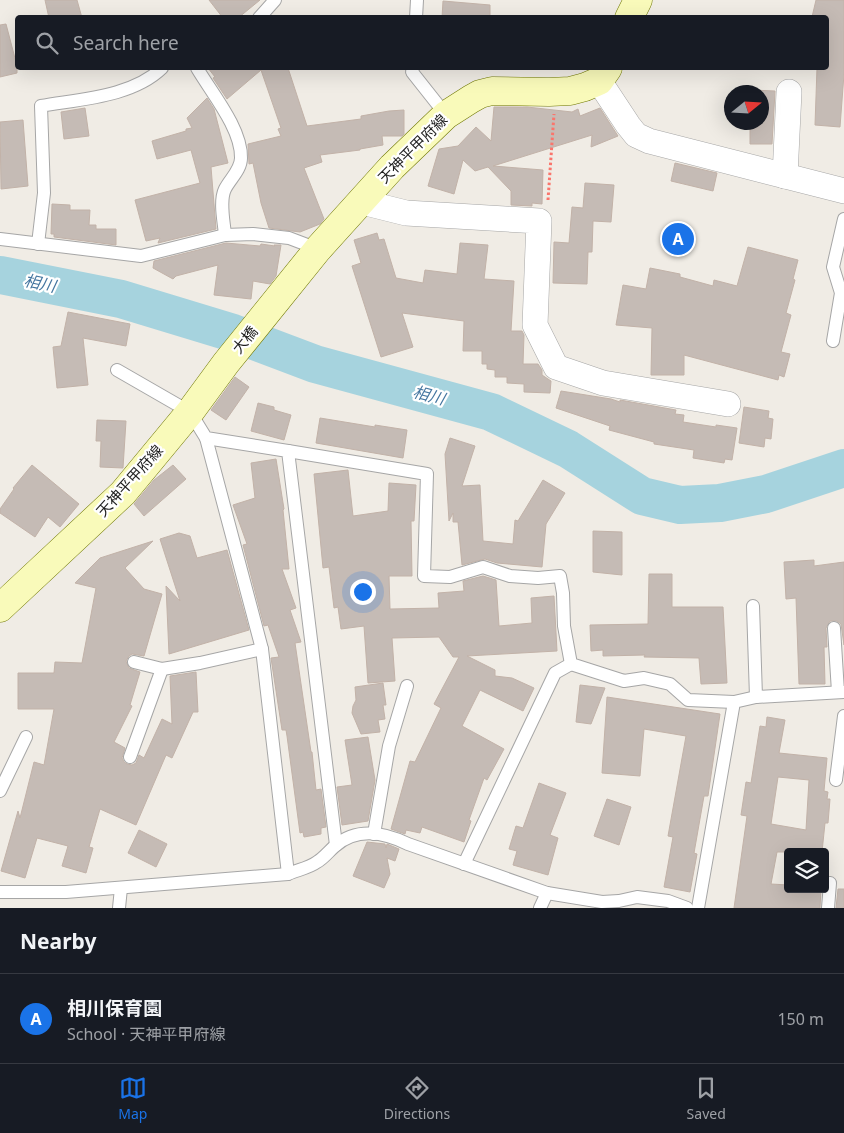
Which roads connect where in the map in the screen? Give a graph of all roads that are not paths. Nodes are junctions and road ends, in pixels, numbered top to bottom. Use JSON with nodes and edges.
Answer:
{"nodes":[{"id":1,"x":275,"y":0,"type":"edge"},
{"id":2,"x":417,"y":0,"type":"edge"},
{"id":3,"x":638,"y":0,"type":"edge"},
{"id":4,"x":262,"y":15,"type":"edge"},
{"id":5,"x":416,"y":15,"type":"edge"},
{"id":6,"x":630,"y":15,"type":"edge"},
{"id":7,"x":160,"y":70,"type":"edge"},
{"id":8,"x":198,"y":70,"type":"edge"},
{"id":9,"x":412,"y":70,"type":"edge"},
{"id":10,"x":604,"y":74,"type":"edge"},
{"id":11,"x":789,"y":92,"type":"dead end"},
{"id":12,"x":446,"y":115,"type":"junction"},
{"id":13,"x":785,"y":176,"type":"junction"},
{"id":14,"x":844,"y":191,"type":"edge"},
{"id":15,"x":362,"y":202,"type":"junction"},
{"id":16,"x":844,"y":219,"type":"edge"},
{"id":17,"x":225,"y":235,"type":"junction"},
{"id":18,"x":0,"y":240,"type":"edge"},
{"id":19,"x":38,"y":244,"type":"junction"},
{"id":20,"x":318,"y":249,"type":"junction"},
{"id":21,"x":264,"y":317,"type":"joint"},
{"id":22,"x":833,"y":341,"type":"dead end"},
{"id":23,"x":226,"y":363,"type":"joint"},
{"id":24,"x":117,"y":370,"type":"dead end"},
{"id":25,"x":728,"y":404,"type":"dead end"},
{"id":26,"x":190,"y":412,"type":"junction"},
{"id":27,"x":206,"y":438,"type":"junction"},
{"id":28,"x":288,"y":452,"type":"junction"},
{"id":29,"x":753,"y":606,"type":"dead end"},
{"id":30,"x":0,"y":608,"type":"edge"},
{"id":31,"x":834,"y":628,"type":"dead end"},
{"id":32,"x":262,"y":649,"type":"junction"},
{"id":33,"x":134,"y":662,"type":"dead end"},
{"id":34,"x":571,"y":664,"type":"junction"},
{"id":35,"x":162,"y":669,"type":"junction"},
{"id":36,"x":407,"y":686,"type":"dead end"},
{"id":37,"x":841,"y":692,"type":"edge"},
{"id":38,"x":756,"y":697,"type":"junction"},
{"id":39,"x":734,"y":702,"type":"junction"},
{"id":40,"x":844,"y":716,"type":"edge"},
{"id":41,"x":26,"y":737,"type":"dead end"},
{"id":42,"x":130,"y":757,"type":"dead end"},
{"id":43,"x":836,"y":780,"type":"dead end"},
{"id":44,"x":0,"y":791,"type":"edge"},
{"id":45,"x":374,"y":834,"type":"junction"},
{"id":46,"x":336,"y":845,"type":"junction"},
{"id":47,"x":464,"y":864,"type":"junction"},
{"id":48,"x":288,"y":874,"type":"junction"},
{"id":49,"x":830,"y":883,"type":"dead end"},
{"id":50,"x":121,"y":888,"type":"junction"},
{"id":51,"x":0,"y":892,"type":"edge"},
{"id":52,"x":547,"y":893,"type":"junction"},
{"id":53,"x":119,"y":908,"type":"edge"},
{"id":54,"x":540,"y":908,"type":"edge"},
{"id":55,"x":687,"y":908,"type":"edge"},
{"id":56,"x":698,"y":908,"type":"edge"},
{"id":57,"x":828,"y":908,"type":"edge"}],
"edges":[{"from":1,"to":4,"type":"lane"},
{"from":2,"to":5,"type":"lane"},
{"from":3,"to":6,"type":"main road"},
{"from":7,"to":19,"type":"lane"},
{"from":8,"to":17,"type":"lane"},
{"from":9,"to":12,"type":"lane"},
{"from":10,"to":12,"type":"main road","name":"天神平甲府線"},
{"from":10,"to":13,"type":"street"},
{"from":11,"to":13,"type":"street"},
{"from":12,"to":15,"type":"main road","name":"天神平甲府線"},
{"from":13,"to":14,"type":"street"},
{"from":15,"to":20,"type":"main road","name":"天神平甲府線"},
{"from":15,"to":25,"type":"street"},
{"from":16,"to":22,"type":"lane"},
{"from":17,"to":19,"type":"lane"},
{"from":17,"to":20,"type":"lane"},
{"from":18,"to":19,"type":"lane"},
{"from":20,"to":21,"type":"main road","name":"天神平甲府線"},
{"from":21,"to":23,"type":"main road","name":"大橋"},
{"from":23,"to":26,"type":"main road","name":"天神平甲府線"},
{"from":24,"to":26,"type":"lane"},
{"from":26,"to":27,"type":"lane"},
{"from":26,"to":30,"type":"main road","name":"天神平甲府線"},
{"from":27,"to":28,"type":"lane"},
{"from":27,"to":32,"type":"lane"},
{"from":28,"to":34,"type":"lane"},
{"from":28,"to":46,"type":"lane"},
{"from":29,"to":38,"type":"lane"},
{"from":31,"to":37,"type":"lane"},
{"from":32,"to":35,"type":"lane"},
{"from":32,"to":48,"type":"lane"},
{"from":33,"to":35,"type":"lane"},
{"from":34,"to":39,"type":"lane"},
{"from":34,"to":47,"type":"lane"},
{"from":35,"to":42,"type":"lane"},
{"from":36,"to":45,"type":"lane"},
{"from":37,"to":38,"type":"lane"},
{"from":38,"to":39,"type":"lane"},
{"from":39,"to":56,"type":"lane"},
{"from":40,"to":43,"type":"lane"},
{"from":41,"to":44,"type":"lane"},
{"from":45,"to":46,"type":"lane"},
{"from":45,"to":47,"type":"lane"},
{"from":46,"to":48,"type":"lane"},
{"from":47,"to":52,"type":"lane"},
{"from":48,"to":50,"type":"lane"},
{"from":49,"to":57,"type":"lane"},
{"from":50,"to":51,"type":"lane"},
{"from":50,"to":53,"type":"lane"},
{"from":52,"to":54,"type":"lane"},
{"from":52,"to":55,"type":"lane"}]}
